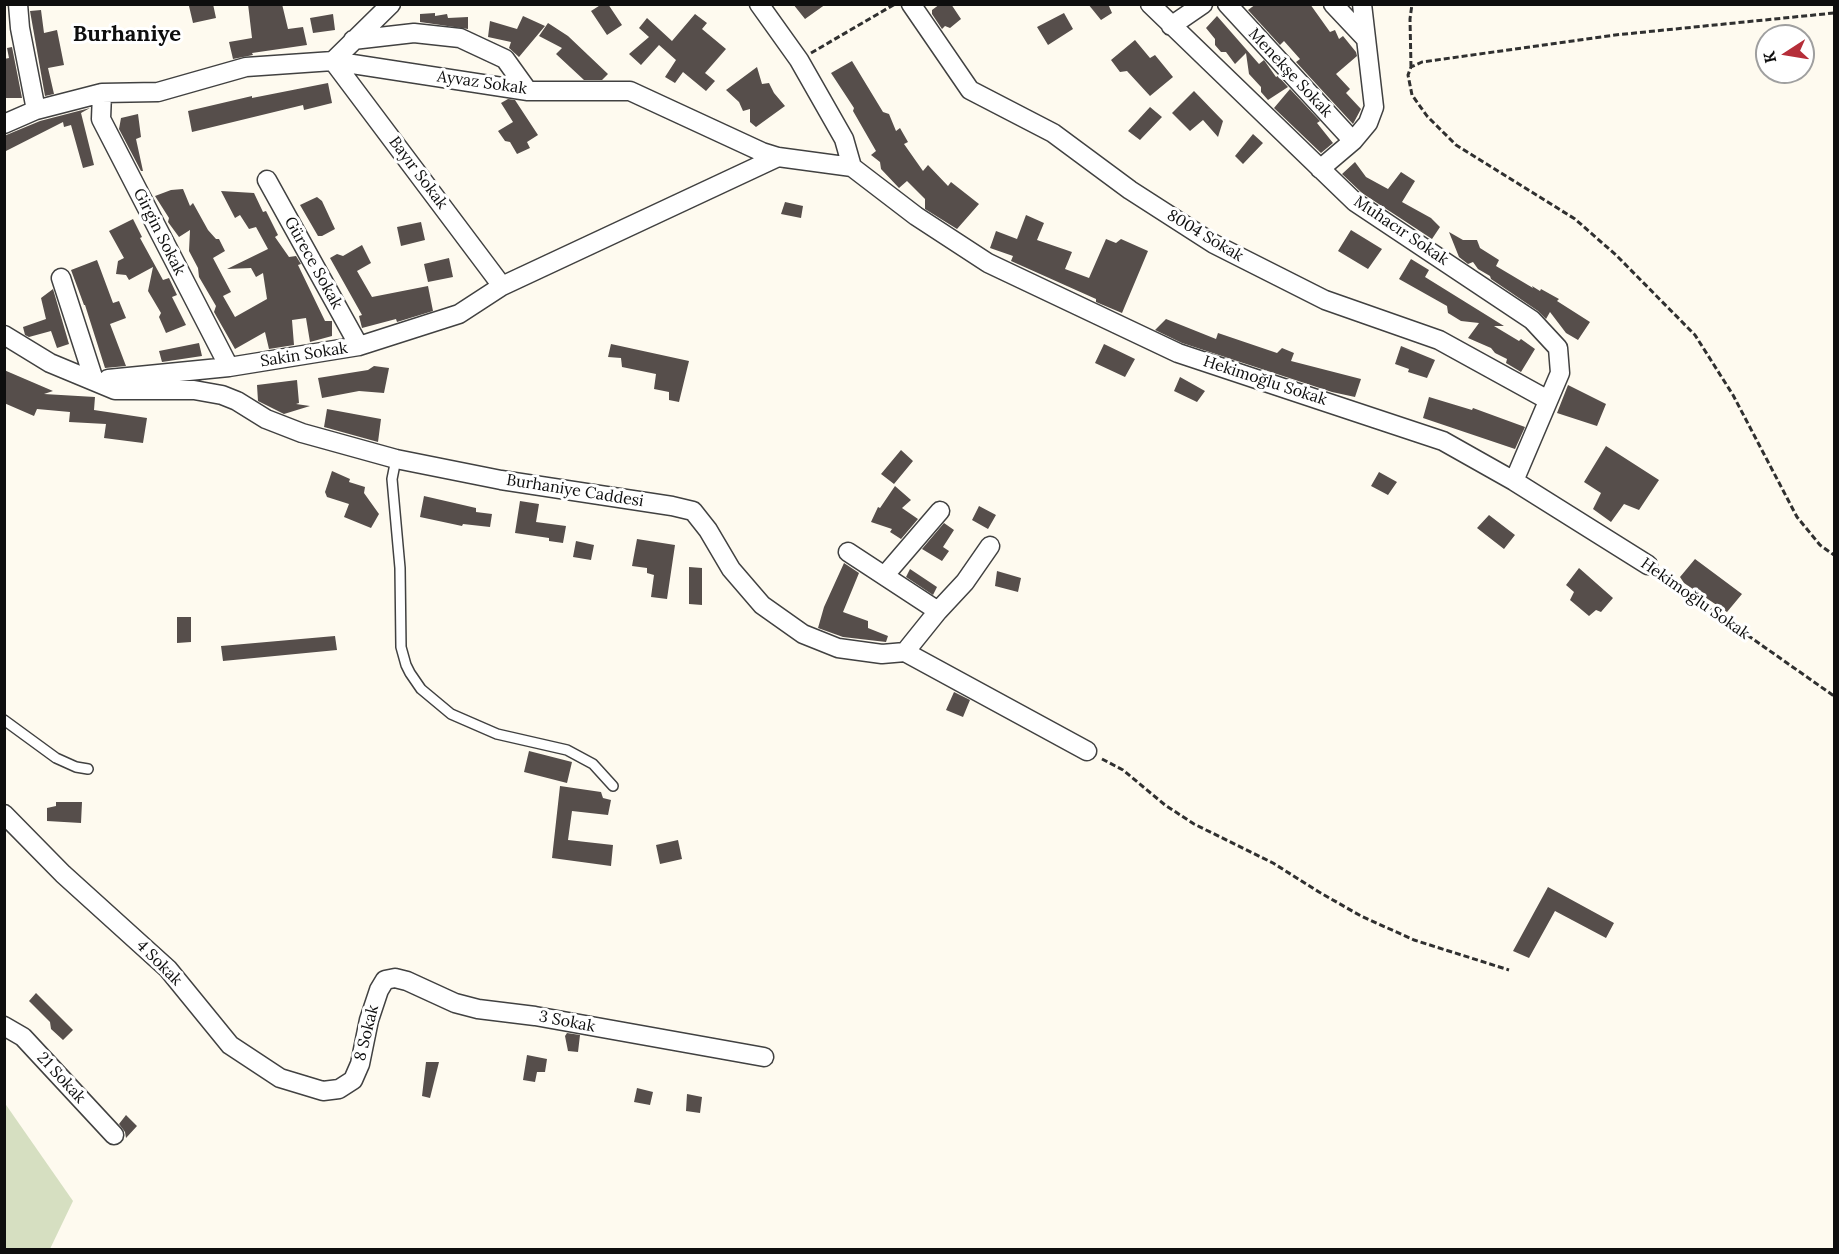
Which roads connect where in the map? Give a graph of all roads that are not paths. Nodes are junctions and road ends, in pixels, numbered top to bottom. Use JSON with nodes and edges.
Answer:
{"nodes":[{"id":1,"x":18,"y":4,"type":"edge"},
{"id":2,"x":391,"y":4,"type":"edge"},
{"id":3,"x":759,"y":4,"type":"edge"},
{"id":4,"x":911,"y":4,"type":"edge"},
{"id":5,"x":1150,"y":4,"type":"edge"},
{"id":6,"x":1203,"y":4,"type":"edge"},
{"id":7,"x":1227,"y":4,"type":"edge"},
{"id":8,"x":1333,"y":4,"type":"edge"},
{"id":9,"x":1362,"y":4,"type":"edge"},
{"id":10,"x":1171,"y":26,"type":"junction"},
{"id":11,"x":1366,"y":39,"type":"junction"},
{"id":12,"x":353,"y":40,"type":"junction"},
{"id":13,"x":333,"y":61,"type":"junction"},
{"id":14,"x":528,"y":91,"type":"junction"},
{"id":15,"x":102,"y":93,"type":"junction"},
{"id":16,"x":36,"y":110,"type":"junction"},
{"id":17,"x":4,"y":124,"type":"edge"},
{"id":18,"x":1353,"y":141,"type":"junction"},
{"id":19,"x":778,"y":157,"type":"junction"},
{"id":20,"x":852,"y":167,"type":"junction"},
{"id":21,"x":1320,"y":169,"type":"junction"},
{"id":22,"x":267,"y":180,"type":"dead end"},
{"id":23,"x":61,"y":279,"type":"dead end"},
{"id":24,"x":502,"y":286,"type":"junction"},
{"id":25,"x":4,"y":335,"type":"edge"},
{"id":26,"x":359,"y":346,"type":"junction"},
{"id":27,"x":229,"y":367,"type":"junction"},
{"id":28,"x":94,"y":380,"type":"junction"},
{"id":29,"x":1548,"y":400,"type":"junction"},
{"id":30,"x":396,"y":459,"type":"junction"},
{"id":31,"x":1514,"y":481,"type":"junction"},
{"id":32,"x":940,"y":511,"type":"dead end"},
{"id":33,"x":990,"y":546,"type":"dead end"},
{"id":34,"x":848,"y":552,"type":"dead end"},
{"id":35,"x":1648,"y":565,"type":"road end"},
{"id":36,"x":885,"y":575,"type":"junction"},
{"id":37,"x":938,"y":610,"type":"junction"},
{"id":38,"x":905,"y":652,"type":"junction"},
{"id":39,"x":4,"y":720,"type":"edge"},
{"id":40,"x":1087,"y":751,"type":"road end"},
{"id":41,"x":88,"y":769,"type":"dead end"},
{"id":42,"x":614,"y":786,"type":"dead end"},
{"id":43,"x":4,"y":814,"type":"edge"},
{"id":44,"x":379,"y":990,"type":"joint"},
{"id":45,"x":4,"y":1026,"type":"edge"},
{"id":46,"x":764,"y":1058,"type":"dead end"},
{"id":47,"x":323,"y":1091,"type":"joint"},
{"id":48,"x":114,"y":1135,"type":"dead end"}],
"edges":[{"from":1,"to":16,"type":"street"},
{"from":2,"to":12,"type":"street"},
{"from":3,"to":20,"type":"street"},
{"from":4,"to":29,"type":"street","name":"8004 Sokak"},
{"from":5,"to":10,"type":"street","name":"Muhacır Sokak"},
{"from":6,"to":10,"type":"street"},
{"from":7,"to":18,"type":"street","name":"Menekşe Sokak"},
{"from":8,"to":11,"type":"street"},
{"from":9,"to":11,"type":"street"},
{"from":10,"to":21,"type":"street","name":"Muhacır Sokak"},
{"from":11,"to":18,"type":"street"},
{"from":12,"to":13,"type":"street"},
{"from":12,"to":14,"type":"street"},
{"from":13,"to":14,"type":"street","name":"Ayvaz Sokak"},
{"from":13,"to":15,"type":"street","name":"Ayvaz Sokak"},
{"from":13,"to":24,"type":"street","name":"Bayır Sokak"},
{"from":14,"to":19,"type":"street","name":"Ayvaz Sokak"},
{"from":15,"to":16,"type":"street","name":"Ayvaz Sokak"},
{"from":15,"to":27,"type":"street","name":"Girgin Sokak"},
{"from":16,"to":17,"type":"street","name":"Ayvaz Sokak"},
{"from":18,"to":21,"type":"street"},
{"from":19,"to":20,"type":"street","name":"Ayvaz Sokak"},
{"from":19,"to":24,"type":"street","name":"Sakin Sokak"},
{"from":20,"to":31,"type":"street","name":"Hekimoğlu Sokak"},
{"from":21,"to":29,"type":"street","name":"Muhacır Sokak"},
{"from":22,"to":26,"type":"street","name":"Gürece Sokak"},
{"from":23,"to":28,"type":"street"},
{"from":24,"to":26,"type":"street","name":"Sakin Sokak"},
{"from":25,"to":28,"type":"street","name":"Burhaniye Caddesi"},
{"from":26,"to":27,"type":"street","name":"Sakin Sokak"},
{"from":27,"to":28,"type":"street","name":"Sakin Sokak"},
{"from":28,"to":30,"type":"street","name":"Burhaniye Caddesi"},
{"from":29,"to":31,"type":"street","name":"Muhacır Sokak"},
{"from":30,"to":38,"type":"street","name":"Burhaniye Caddesi"},
{"from":30,"to":42,"type":"lane"},
{"from":31,"to":35,"type":"street","name":"Hekimoğlu Sokak"},
{"from":32,"to":36,"type":"street"},
{"from":33,"to":37,"type":"street"},
{"from":34,"to":36,"type":"street"},
{"from":36,"to":37,"type":"street"},
{"from":37,"to":38,"type":"street"},
{"from":38,"to":40,"type":"street"},
{"from":39,"to":41,"type":"lane"},
{"from":43,"to":47,"type":"street","name":"4 Sokak"},
{"from":44,"to":46,"type":"street","name":"3 Sokak"},
{"from":44,"to":47,"type":"street","name":"8 Sokak"},
{"from":45,"to":48,"type":"street","name":"21 Sokak"}]}
